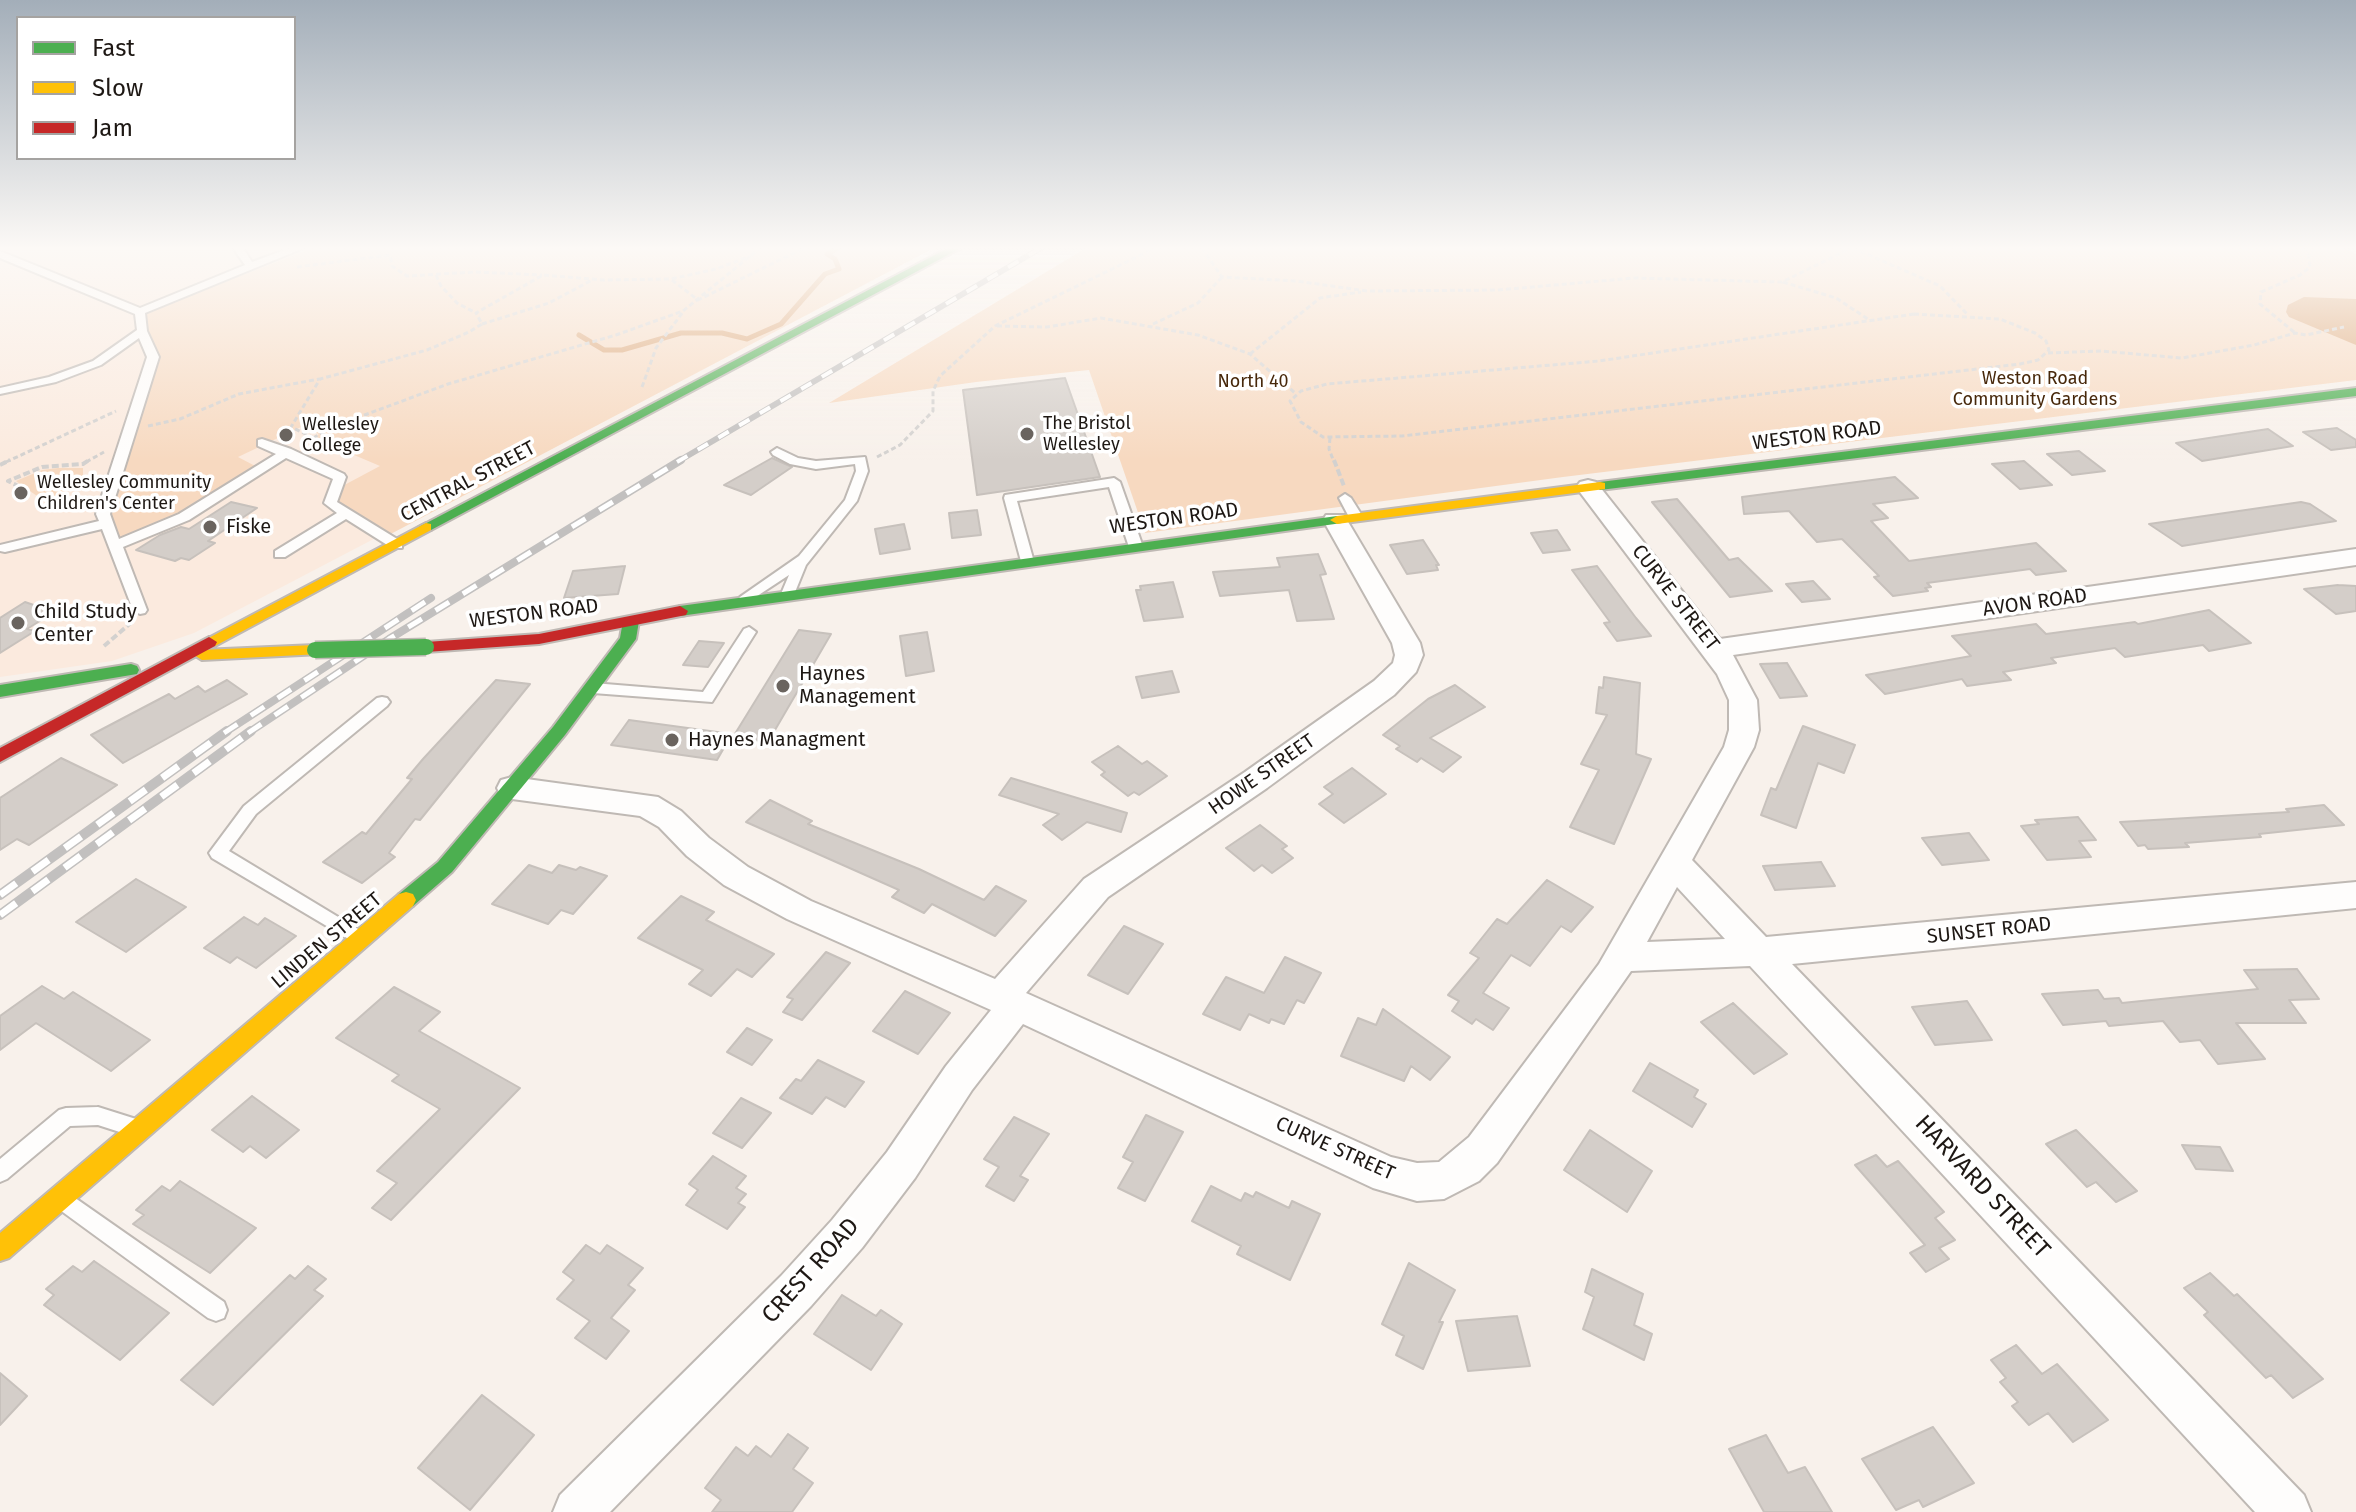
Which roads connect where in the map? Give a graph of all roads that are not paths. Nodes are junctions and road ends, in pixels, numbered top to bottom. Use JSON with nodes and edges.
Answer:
{"nodes":[{"id":1,"x":141,"y":319,"type":"edge"},
{"id":2,"x":823,"y":319,"type":"edge"},
{"id":3,"x":142,"y":331,"type":"junction"},
{"id":4,"x":0,"y":391,"type":"edge"},
{"id":5,"x":2356,"y":392,"type":"edge"},
{"id":6,"x":262,"y":443,"type":"dead end"},
{"id":7,"x":287,"y":452,"type":"junction"},
{"id":8,"x":777,"y":452,"type":"dead end"},
{"id":9,"x":1588,"y":487,"type":"junction"},
{"id":10,"x":1345,"y":511,"type":"junction"},
{"id":11,"x":347,"y":513,"type":"junction"},
{"id":12,"x":106,"y":527,"type":"junction"},
{"id":13,"x":148,"y":532,"type":"junction"},
{"id":14,"x":397,"y":545,"type":"junction"},
{"id":15,"x":114,"y":546,"type":"junction"},
{"id":16,"x":1136,"y":547,"type":"junction"},
{"id":17,"x":5,"y":548,"type":"dead end"},
{"id":18,"x":280,"y":554,"type":"dead end"},
{"id":19,"x":805,"y":557,"type":"junction"},
{"id":20,"x":2356,"y":557,"type":"edge"},
{"id":21,"x":1027,"y":562,"type":"junction"},
{"id":22,"x":788,"y":594,"type":"junction"},
{"id":23,"x":745,"y":600,"type":"junction"},
{"id":24,"x":140,"y":610,"type":"road end"},
{"id":25,"x":631,"y":621,"type":"junction"},
{"id":26,"x":749,"y":632,"type":"dead end"},
{"id":27,"x":1714,"y":649,"type":"junction"},
{"id":28,"x":186,"y":656,"type":"junction"},
{"id":29,"x":592,"y":688,"type":"junction"},
{"id":30,"x":382,"y":702,"type":"dead end"},
{"id":31,"x":8,"y":704,"type":"edge"},
{"id":32,"x":20,"y":744,"type":"junction"},
{"id":33,"x":0,"y":756,"type":"edge"},
{"id":34,"x":512,"y":788,"type":"junction"},
{"id":35,"x":1675,"y":863,"type":"junction"},
{"id":36,"x":2356,"y":895,"type":"edge"},
{"id":37,"x":362,"y":940,"type":"junction"},
{"id":38,"x":1762,"y":953,"type":"junction"},
{"id":39,"x":1622,"y":957,"type":"junction"},
{"id":40,"x":1008,"y":1002,"type":"junction"},
{"id":41,"x":141,"y":1129,"type":"junction"},
{"id":42,"x":0,"y":1172,"type":"edge"},
{"id":43,"x":60,"y":1197,"type":"junction"},
{"id":44,"x":0,"y":1249,"type":"edge"},
{"id":45,"x":216,"y":1310,"type":"dead end"},
{"id":46,"x":577,"y":1512,"type":"edge"},
{"id":47,"x":2287,"y":1512,"type":"edge"}],
"edges":[{"from":1,"to":3,"type":"lane"},
{"from":2,"to":14,"type":"main road","name":"CENTRAL STREET"},
{"from":3,"to":4,"type":"lane"},
{"from":3,"to":12,"type":"lane"},
{"from":5,"to":9,"type":"main road","name":"WESTON ROAD"},
{"from":6,"to":7,"type":"lane"},
{"from":7,"to":11,"type":"lane"},
{"from":7,"to":13,"type":"lane"},
{"from":8,"to":19,"type":"lane"},
{"from":9,"to":10,"type":"main road","name":"WESTON ROAD"},
{"from":9,"to":27,"type":"street","name":"CURVE STREET"},
{"from":10,"to":16,"type":"main road","name":"WESTON ROAD"},
{"from":10,"to":40,"type":"street","name":"HOWE STREET"},
{"from":11,"to":14,"type":"lane"},
{"from":11,"to":18,"type":"lane"},
{"from":12,"to":13,"type":"lane"},
{"from":12,"to":15,"type":"lane"},
{"from":12,"to":17,"type":"lane"},
{"from":13,"to":15,"type":"lane"},
{"from":14,"to":28,"type":"main road","name":"CENTRAL STREET"},
{"from":15,"to":24,"type":"lane"},
{"from":16,"to":21,"type":"main road","name":"WESTON ROAD"},
{"from":16,"to":21,"type":"lane"},
{"from":19,"to":22,"type":"lane"},
{"from":19,"to":23,"type":"lane"},
{"from":20,"to":27,"type":"street","name":"AVON ROAD"},
{"from":21,"to":22,"type":"main road","name":"WESTON ROAD"},
{"from":22,"to":23,"type":"main road","name":"WESTON ROAD"},
{"from":23,"to":25,"type":"main road","name":"WESTON ROAD"},
{"from":25,"to":28,"type":"main road","name":"WESTON ROAD","bridge":true},
{"from":25,"to":29,"type":"main road","name":"LINDEN STREET"},
{"from":26,"to":29,"type":"lane"},
{"from":27,"to":35,"type":"street","name":"CURVE STREET"},
{"from":28,"to":31,"type":"main road","name":"WESTON ROAD"},
{"from":28,"to":32,"type":"main road","name":"CENTRAL STREET"},
{"from":29,"to":34,"type":"main road","name":"LINDEN STREET"},
{"from":30,"to":37,"type":"lane"},
{"from":31,"to":32,"type":"main road"},
{"from":32,"to":33,"type":"main road","name":"CENTRAL STREET"},
{"from":34,"to":37,"type":"main road","name":"LINDEN STREET"},
{"from":34,"to":40,"type":"street","name":"CURVE STREET"},
{"from":35,"to":38,"type":"street","name":"HARVARD STREET"},
{"from":35,"to":39,"type":"street","name":"CURVE STREET"},
{"from":36,"to":38,"type":"street","name":"SUNSET ROAD"},
{"from":37,"to":41,"type":"main road","name":"LINDEN STREET"},
{"from":38,"to":39,"type":"street","name":"SUNSET ROAD"},
{"from":38,"to":47,"type":"street","name":"HARVARD STREET"},
{"from":39,"to":40,"type":"street","name":"CURVE STREET"},
{"from":40,"to":46,"type":"street","name":"CREST ROAD"},
{"from":41,"to":42,"type":"lane"},
{"from":41,"to":43,"type":"main road","name":"LINDEN STREET"},
{"from":43,"to":44,"type":"main road","name":"LINDEN STREET"},
{"from":43,"to":45,"type":"lane"}]}
